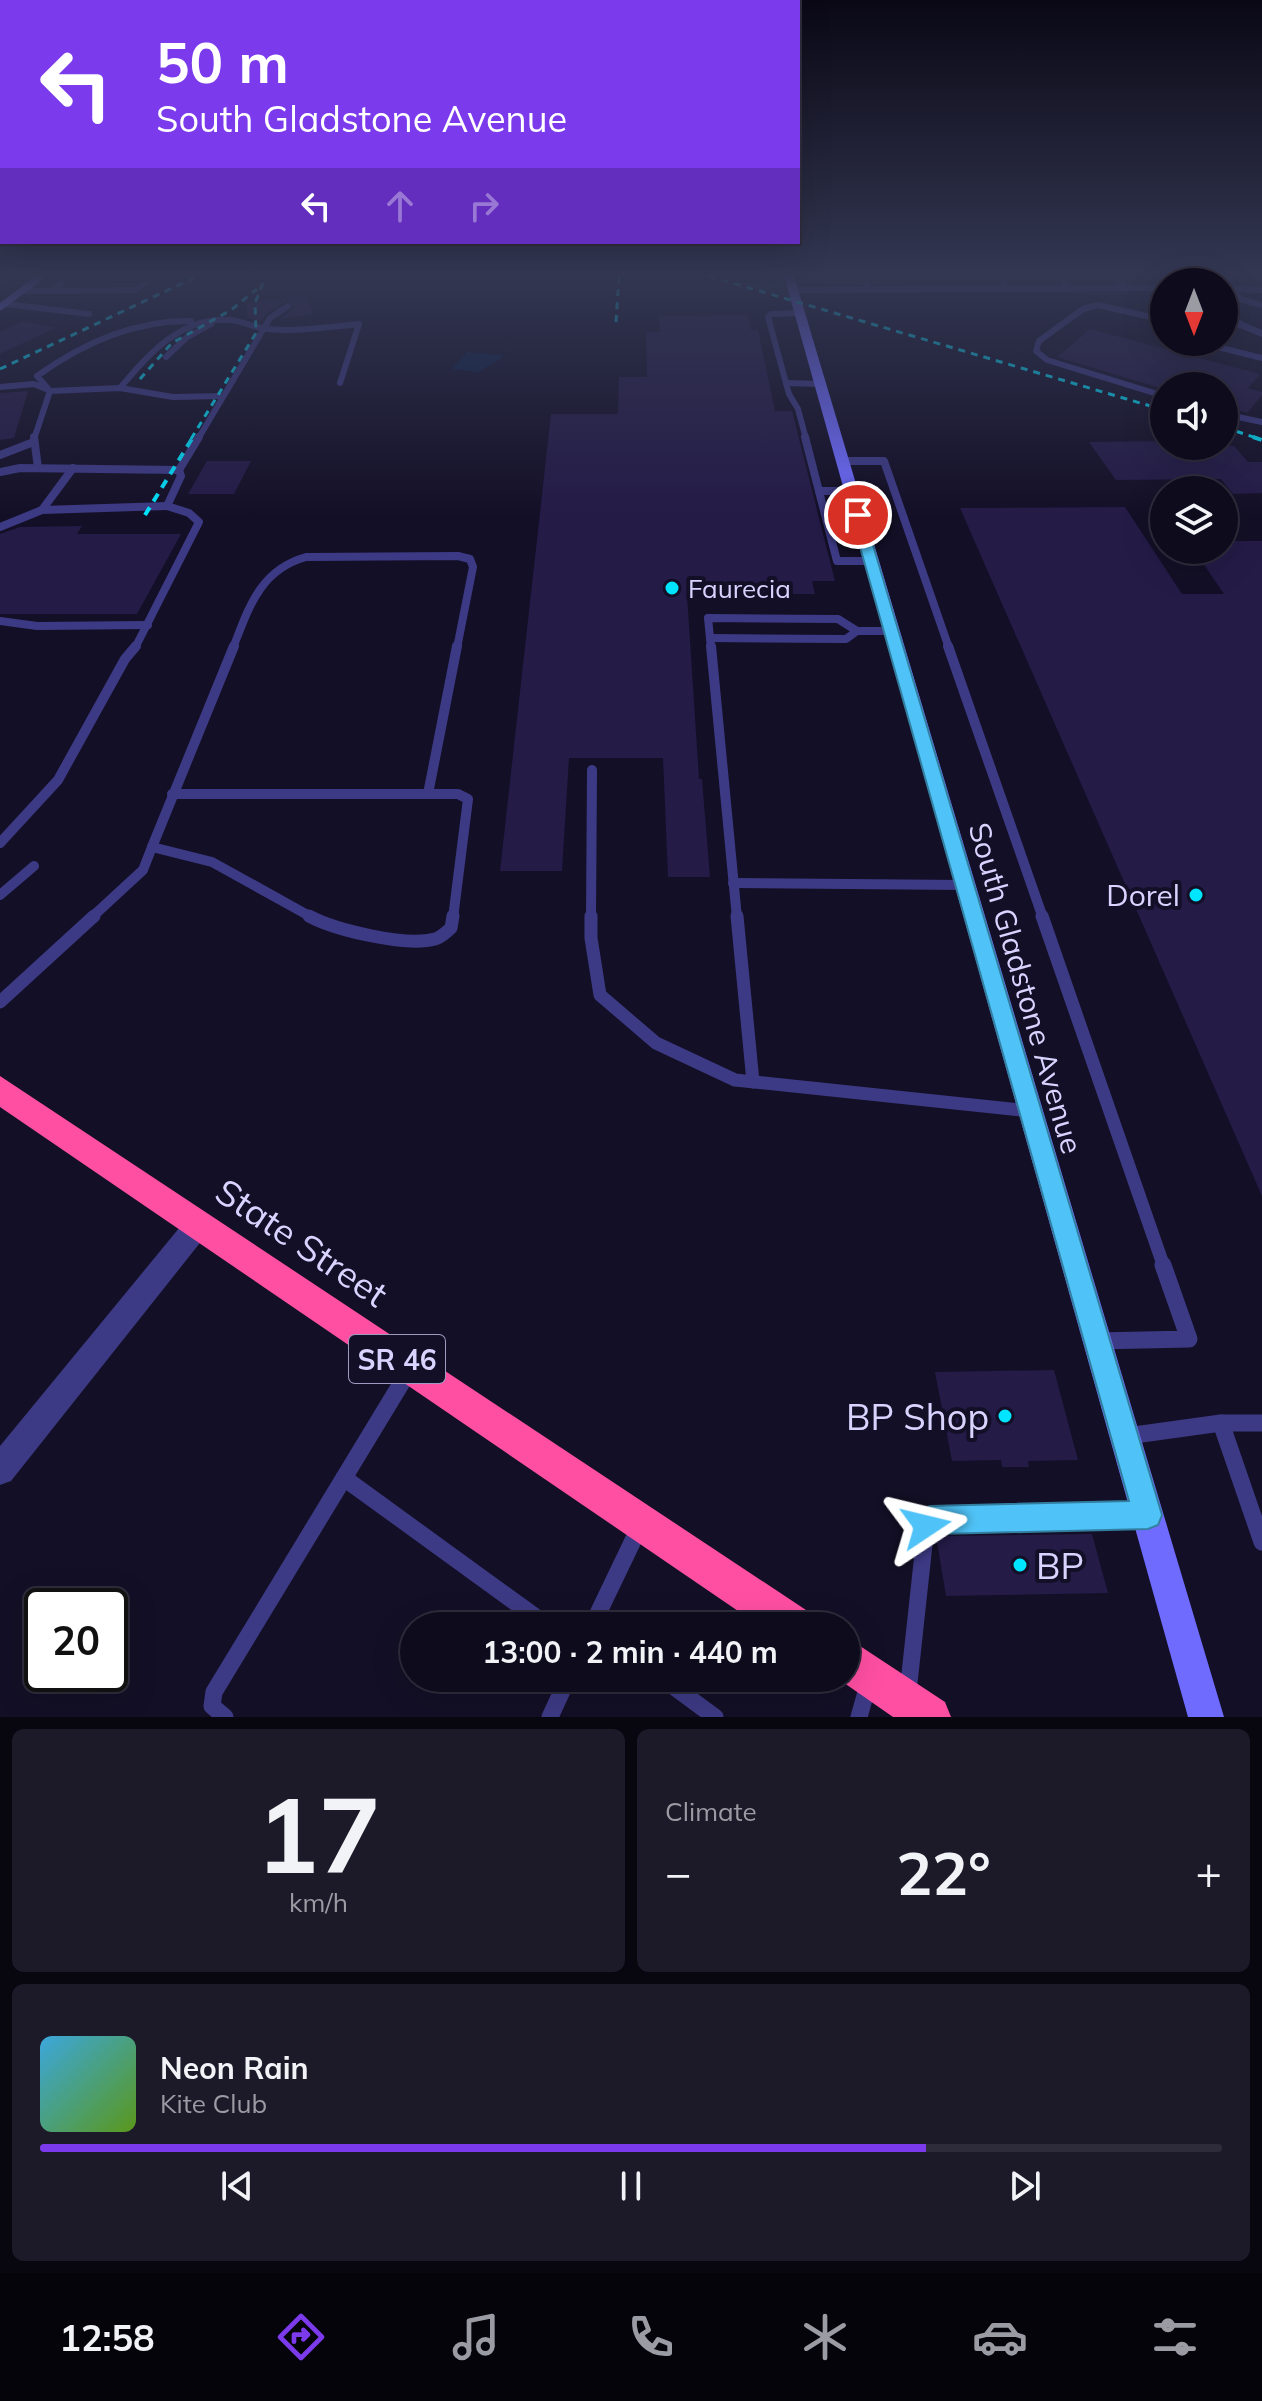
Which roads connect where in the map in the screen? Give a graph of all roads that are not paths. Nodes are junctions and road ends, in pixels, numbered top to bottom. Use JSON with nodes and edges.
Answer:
{"nodes":[{"id":1,"x":71,"y":356,"type":"edge"},
{"id":2,"x":148,"y":356,"type":"edge"},
{"id":3,"x":249,"y":356,"type":"edge"},
{"id":4,"x":349,"y":356,"type":"edge"},
{"id":5,"x":779,"y":356,"type":"edge"},
{"id":6,"x":812,"y":356,"type":"edge"},
{"id":7,"x":1042,"y":356,"type":"edge"},
{"id":8,"x":340,"y":383,"type":"dead end"},
{"id":9,"x":786,"y":383,"type":"junction"},
{"id":10,"x":820,"y":384,"type":"junction"},
{"id":11,"x":0,"y":387,"type":"edge"},
{"id":12,"x":120,"y":388,"type":"junction"},
{"id":13,"x":50,"y":391,"type":"junction"},
{"id":14,"x":1150,"y":392,"type":"edge"},
{"id":15,"x":223,"y":396,"type":"junction"},
{"id":16,"x":1238,"y":417,"type":"edge"},
{"id":17,"x":1262,"y":422,"type":"edge"},
{"id":18,"x":31,"y":443,"type":"junction"},
{"id":19,"x":0,"y":455,"type":"edge"},
{"id":20,"x":842,"y":461,"type":"junction"},
{"id":21,"x":38,"y":468,"type":"junction"},
{"id":22,"x":73,"y":468,"type":"junction"},
{"id":23,"x":179,"y":470,"type":"junction"},
{"id":24,"x":0,"y":472,"type":"edge"},
{"id":25,"x":819,"y":491,"type":"junction"},
{"id":26,"x":851,"y":491,"type":"junction"},
{"id":27,"x":167,"y":506,"type":"junction"},
{"id":28,"x":42,"y":510,"type":"junction"},
{"id":29,"x":0,"y":527,"type":"edge"},
{"id":30,"x":871,"y":561,"type":"junction"},
{"id":31,"x":0,"y":621,"type":"edge"},
{"id":32,"x":148,"y":625,"type":"junction"},
{"id":33,"x":857,"y":631,"type":"junction"},
{"id":34,"x":891,"y":631,"type":"junction"},
{"id":35,"x":710,"y":638,"type":"junction"},
{"id":36,"x":592,"y":770,"type":"dead end"},
{"id":37,"x":172,"y":794,"type":"junction"},
{"id":38,"x":428,"y":794,"type":"junction"},
{"id":39,"x":0,"y":843,"type":"edge"},
{"id":40,"x":151,"y":847,"type":"junction"},
{"id":41,"x":34,"y":866,"type":"dead end"},
{"id":42,"x":733,"y":883,"type":"junction"},
{"id":43,"x":965,"y":885,"type":"junction"},
{"id":44,"x":0,"y":895,"type":"edge"},
{"id":45,"x":0,"y":1002,"type":"edge"},
{"id":46,"x":753,"y":1082,"type":"junction"},
{"id":47,"x":0,"y":1090,"type":"edge"},
{"id":48,"x":1030,"y":1111,"type":"junction"},
{"id":49,"x":198,"y":1225,"type":"junction"},
{"id":50,"x":1097,"y":1341,"type":"junction"},
{"id":51,"x":411,"y":1369,"type":"junction"},
{"id":52,"x":1221,"y":1423,"type":"junction"},
{"id":53,"x":1262,"y":1423,"type":"edge"},
{"id":54,"x":1125,"y":1436,"type":"junction"},
{"id":55,"x":0,"y":1470,"type":"edge"},
{"id":56,"x":344,"y":1478,"type":"junction"},
{"id":57,"x":1148,"y":1515,"type":"junction"},
{"id":58,"x":641,"y":1524,"type":"junction"},
{"id":59,"x":1262,"y":1542,"type":"edge"},
{"id":60,"x":529,"y":1612,"type":"edge"},
{"id":61,"x":599,"y":1612,"type":"edge"},
{"id":62,"x":774,"y":1612,"type":"edge"},
{"id":63,"x":860,"y":1669,"type":"edge"},
{"id":64,"x":562,"y":1692,"type":"edge"},
{"id":65,"x":681,"y":1692,"type":"edge"},
{"id":66,"x":858,"y":1692,"type":"edge"},
{"id":67,"x":919,"y":1709,"type":"edge"},
{"id":68,"x":225,"y":1717,"type":"edge"},
{"id":69,"x":550,"y":1717,"type":"edge"},
{"id":70,"x":715,"y":1717,"type":"edge"},
{"id":71,"x":859,"y":1717,"type":"edge"},
{"id":72,"x":1206,"y":1717,"type":"edge"}],
"edges":[{"from":1,"to":13,"type":"lane"},
{"from":2,"to":12,"type":"lane"},
{"from":3,"to":15,"type":"lane"},
{"from":4,"to":8,"type":"lane"},
{"from":5,"to":9,"type":"lane"},
{"from":6,"to":10,"type":"street","name":"South Gladstone Avenue"},
{"from":7,"to":14,"type":"lane"},
{"from":9,"to":10,"type":"lane"},
{"from":9,"to":25,"type":"lane"},
{"from":10,"to":20,"type":"street","name":"South Gladstone Avenue"},
{"from":11,"to":13,"type":"lane"},
{"from":12,"to":13,"type":"lane"},
{"from":12,"to":15,"type":"lane"},
{"from":13,"to":18,"type":"lane"},
{"from":15,"to":23,"type":"lane"},
{"from":16,"to":17,"type":"lane"},
{"from":18,"to":19,"type":"lane"},
{"from":18,"to":21,"type":"lane"},
{"from":20,"to":26,"type":"street","name":"South Gladstone Avenue"},
{"from":20,"to":50,"type":"lane"},
{"from":21,"to":22,"type":"lane"},
{"from":21,"to":24,"type":"lane"},
{"from":22,"to":23,"type":"lane"},
{"from":22,"to":28,"type":"lane"},
{"from":23,"to":27,"type":"lane"},
{"from":25,"to":26,"type":"lane"},
{"from":25,"to":30,"type":"lane"},
{"from":26,"to":30,"type":"street","name":"South Gladstone Avenue"},
{"from":27,"to":28,"type":"lane"},
{"from":27,"to":32,"type":"lane"},
{"from":28,"to":29,"type":"lane"},
{"from":30,"to":34,"type":"street","name":"South Gladstone Avenue"},
{"from":31,"to":32,"type":"lane"},
{"from":32,"to":39,"type":"lane"},
{"from":33,"to":34,"type":"lane"},
{"from":33,"to":35,"type":"lane"},
{"from":33,"to":35,"type":"lane"},
{"from":34,"to":43,"type":"street","name":"South Gladstone Avenue"},
{"from":35,"to":42,"type":"lane"},
{"from":36,"to":46,"type":"lane"},
{"from":37,"to":38,"type":"lane"},
{"from":37,"to":38,"type":"lane"},
{"from":37,"to":40,"type":"lane"},
{"from":38,"to":40,"type":"lane"},
{"from":40,"to":45,"type":"lane"},
{"from":41,"to":44,"type":"lane"},
{"from":42,"to":43,"type":"lane"},
{"from":42,"to":46,"type":"lane"},
{"from":43,"to":48,"type":"street","name":"South Gladstone Avenue"},
{"from":46,"to":48,"type":"lane"},
{"from":47,"to":49,"type":"highway","name":"State Street","number":"SR 46"},
{"from":48,"to":50,"type":"street","name":"South Gladstone Avenue"},
{"from":49,"to":51,"type":"highway","name":"State Street","number":"SR 46"},
{"from":49,"to":55,"type":"street"},
{"from":50,"to":54,"type":"street","name":"South Gladstone Avenue"},
{"from":51,"to":56,"type":"lane"},
{"from":51,"to":58,"type":"highway","name":"State Street","number":"SR 46"},
{"from":52,"to":53,"type":"lane"},
{"from":52,"to":54,"type":"lane"},
{"from":52,"to":59,"type":"lane"},
{"from":54,"to":57,"type":"street","name":"South Gladstone Avenue"},
{"from":56,"to":60,"type":"lane"},
{"from":56,"to":68,"type":"lane"},
{"from":57,"to":67,"type":"lane"},
{"from":57,"to":72,"type":"street","name":"South Gladstone Avenue"},
{"from":58,"to":61,"type":"lane"},
{"from":58,"to":62,"type":"highway","name":"State Street","number":"SR 46"},
{"from":63,"to":67,"type":"highway"},
{"from":64,"to":69,"type":"lane"},
{"from":65,"to":70,"type":"lane"},
{"from":66,"to":71,"type":"lane"}]}
